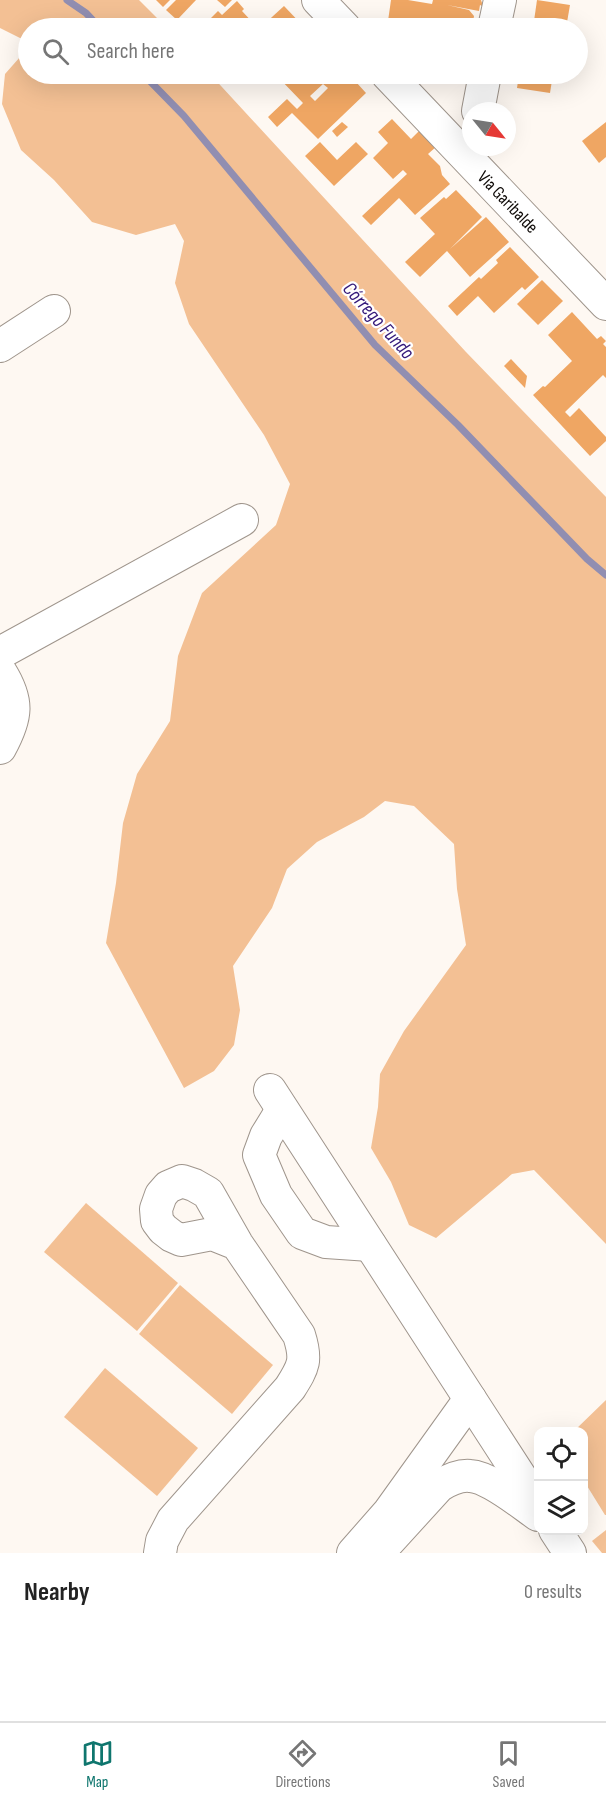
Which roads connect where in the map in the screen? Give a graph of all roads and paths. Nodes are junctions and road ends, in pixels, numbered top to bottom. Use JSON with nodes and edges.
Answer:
{"nodes":[{"id":1,"x":318,"y":0,"type":"edge"},
{"id":2,"x":500,"y":0,"type":"edge"},
{"id":3,"x":335,"y":18,"type":"edge"},
{"id":4,"x":496,"y":18,"type":"edge"},
{"id":5,"x":398,"y":84,"type":"edge"},
{"id":6,"x":483,"y":84,"type":"edge"},
{"id":7,"x":480,"y":102,"type":"edge"},
{"id":8,"x":462,"y":144,"type":"edge"},
{"id":9,"x":474,"y":156,"type":"edge"},
{"id":10,"x":606,"y":304,"type":"edge"},
{"id":11,"x":54,"y":311,"type":"dead end"},
{"id":12,"x":0,"y":346,"type":"edge"},
{"id":13,"x":242,"y":520,"type":"dead end"},
{"id":14,"x":0,"y":653,"type":"edge"},
{"id":15,"x":6,"y":680,"type":"edge"},
{"id":16,"x":0,"y":748,"type":"edge"},
{"id":17,"x":237,"y":1244,"type":"dead end"},
{"id":18,"x":370,"y":1245,"type":"junction"},
{"id":19,"x":470,"y":1399,"type":"junction"},
{"id":20,"x":534,"y":1498,"type":"edge"},
{"id":21,"x":534,"y":1512,"type":"edge"},
{"id":22,"x":558,"y":1535,"type":"edge"},
{"id":23,"x":394,"y":1536,"type":"edge"},
{"id":24,"x":160,"y":1553,"type":"edge"},
{"id":25,"x":353,"y":1553,"type":"edge"},
{"id":26,"x":570,"y":1553,"type":"edge"}],
"edges":[{"from":1,"to":3,"type":"street"},
{"from":2,"to":4,"type":"street"},
{"from":5,"to":8,"type":"street","name":"Via Garibalde"},
{"from":6,"to":7,"type":"street"},
{"from":9,"to":10,"type":"street","name":"Via Garibalde"},
{"from":11,"to":12,"type":"street"},
{"from":13,"to":14,"type":"street"},
{"from":15,"to":16,"type":"street"},
{"from":17,"to":24,"type":"street"},
{"from":18,"to":18,"type":"street"},
{"from":18,"to":19,"type":"street"},
{"from":19,"to":20,"type":"street"},
{"from":19,"to":23,"type":"street"},
{"from":21,"to":23,"type":"street"},
{"from":22,"to":26,"type":"street"},
{"from":23,"to":25,"type":"street"}]}
